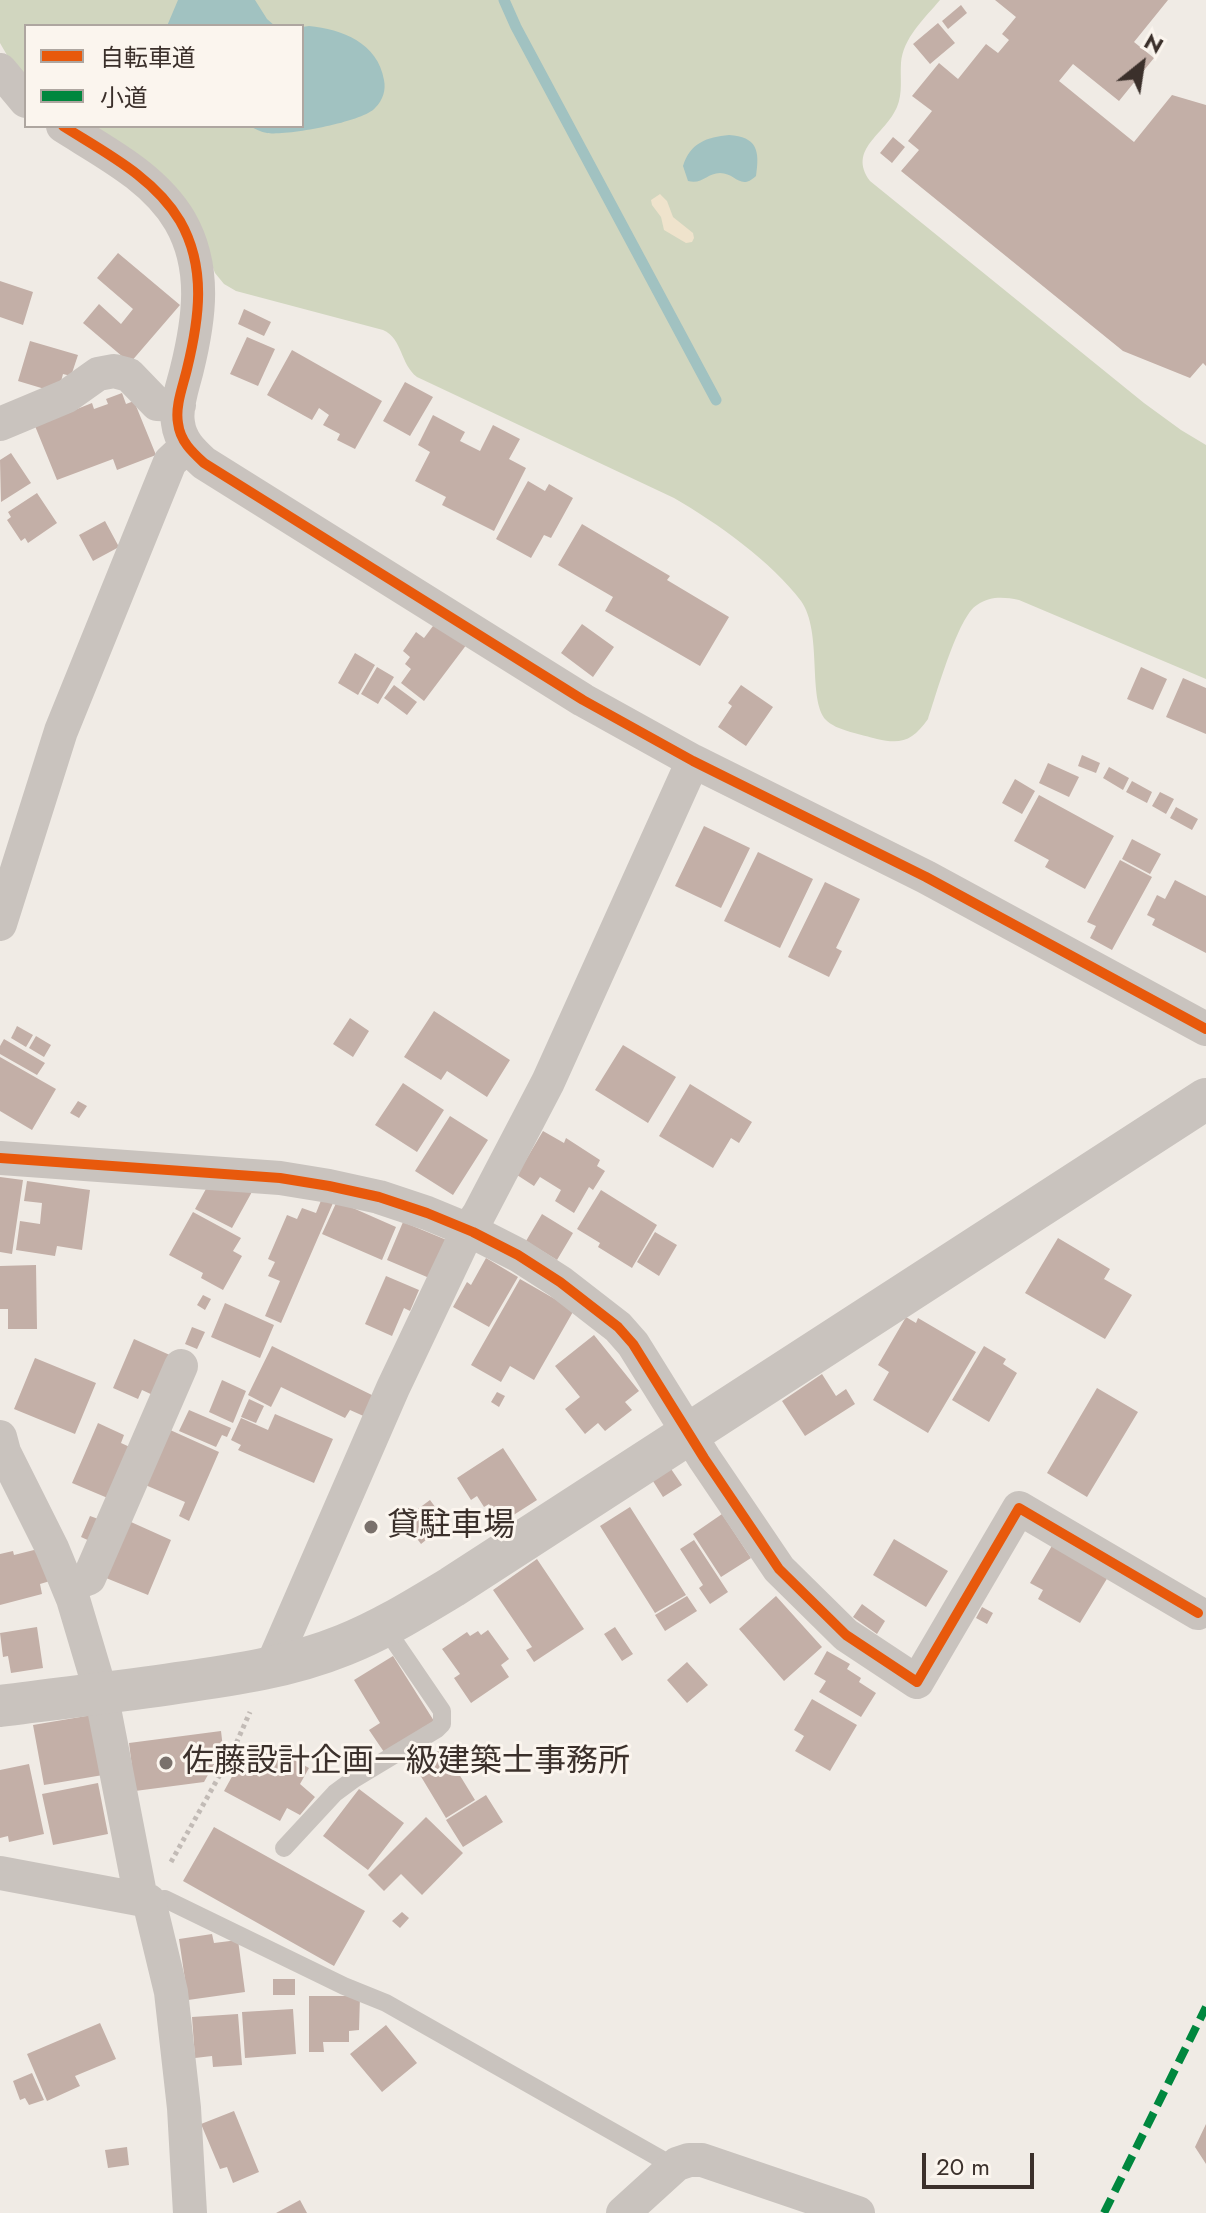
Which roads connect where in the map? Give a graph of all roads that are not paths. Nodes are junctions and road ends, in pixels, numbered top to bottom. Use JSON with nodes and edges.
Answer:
{"nodes":[{"id":1,"x":0,"y":70,"type":"edge"},
{"id":2,"x":24,"y":99,"type":"edge"},
{"id":3,"x":66,"y":128,"type":"edge"},
{"id":4,"x":179,"y":405,"type":"junction"},
{"id":5,"x":0,"y":424,"type":"edge"},
{"id":6,"x":187,"y":446,"type":"junction"},
{"id":7,"x":693,"y":761,"type":"junction"},
{"id":8,"x":0,"y":924,"type":"edge"},
{"id":9,"x":1206,"y":1029,"type":"edge"},
{"id":10,"x":1206,"y":1099,"type":"edge"},
{"id":11,"x":0,"y":1158,"type":"edge"},
{"id":12,"x":468,"y":1230,"type":"junction"},
{"id":13,"x":181,"y":1366,"type":"dead end"},
{"id":14,"x":690,"y":1434,"type":"junction"},
{"id":15,"x":0,"y":1437,"type":"edge"},
{"id":16,"x":68,"y":1586,"type":"junction"},
{"id":17,"x":1198,"y":1613,"type":"dead end"},
{"id":18,"x":384,"y":1626,"type":"junction"},
{"id":19,"x":271,"y":1668,"type":"junction"},
{"id":20,"x":101,"y":1693,"type":"junction"},
{"id":21,"x":0,"y":1706,"type":"edge"},
{"id":22,"x":284,"y":1848,"type":"dead end"},
{"id":23,"x":0,"y":1873,"type":"edge"},
{"id":24,"x":145,"y":1900,"type":"junction"},
{"id":25,"x":669,"y":2170,"type":"junction"},
{"id":26,"x":190,"y":2213,"type":"edge"},
{"id":27,"x":623,"y":2213,"type":"edge"},
{"id":28,"x":858,"y":2213,"type":"edge"}],
"edges":[{"from":1,"to":2,"type":"street"},
{"from":3,"to":4,"type":"street"},
{"from":4,"to":5,"type":"street"},
{"from":4,"to":6,"type":"street"},
{"from":6,"to":7,"type":"street"},
{"from":6,"to":8,"type":"street"},
{"from":7,"to":9,"type":"street"},
{"from":7,"to":12,"type":"street"},
{"from":10,"to":14,"type":"street"},
{"from":11,"to":12,"type":"street"},
{"from":12,"to":14,"type":"street"},
{"from":12,"to":19,"type":"street"},
{"from":13,"to":16,"type":"street"},
{"from":14,"to":17,"type":"street"},
{"from":14,"to":18,"type":"street"},
{"from":15,"to":16,"type":"street"},
{"from":16,"to":20,"type":"street"},
{"from":18,"to":19,"type":"street"},
{"from":18,"to":22,"type":"lane"},
{"from":19,"to":20,"type":"street"},
{"from":20,"to":21,"type":"street"},
{"from":20,"to":24,"type":"street"},
{"from":23,"to":24,"type":"street"},
{"from":24,"to":25,"type":"lane"},
{"from":24,"to":26,"type":"street"},
{"from":25,"to":27,"type":"street"},
{"from":25,"to":28,"type":"street"}]}
